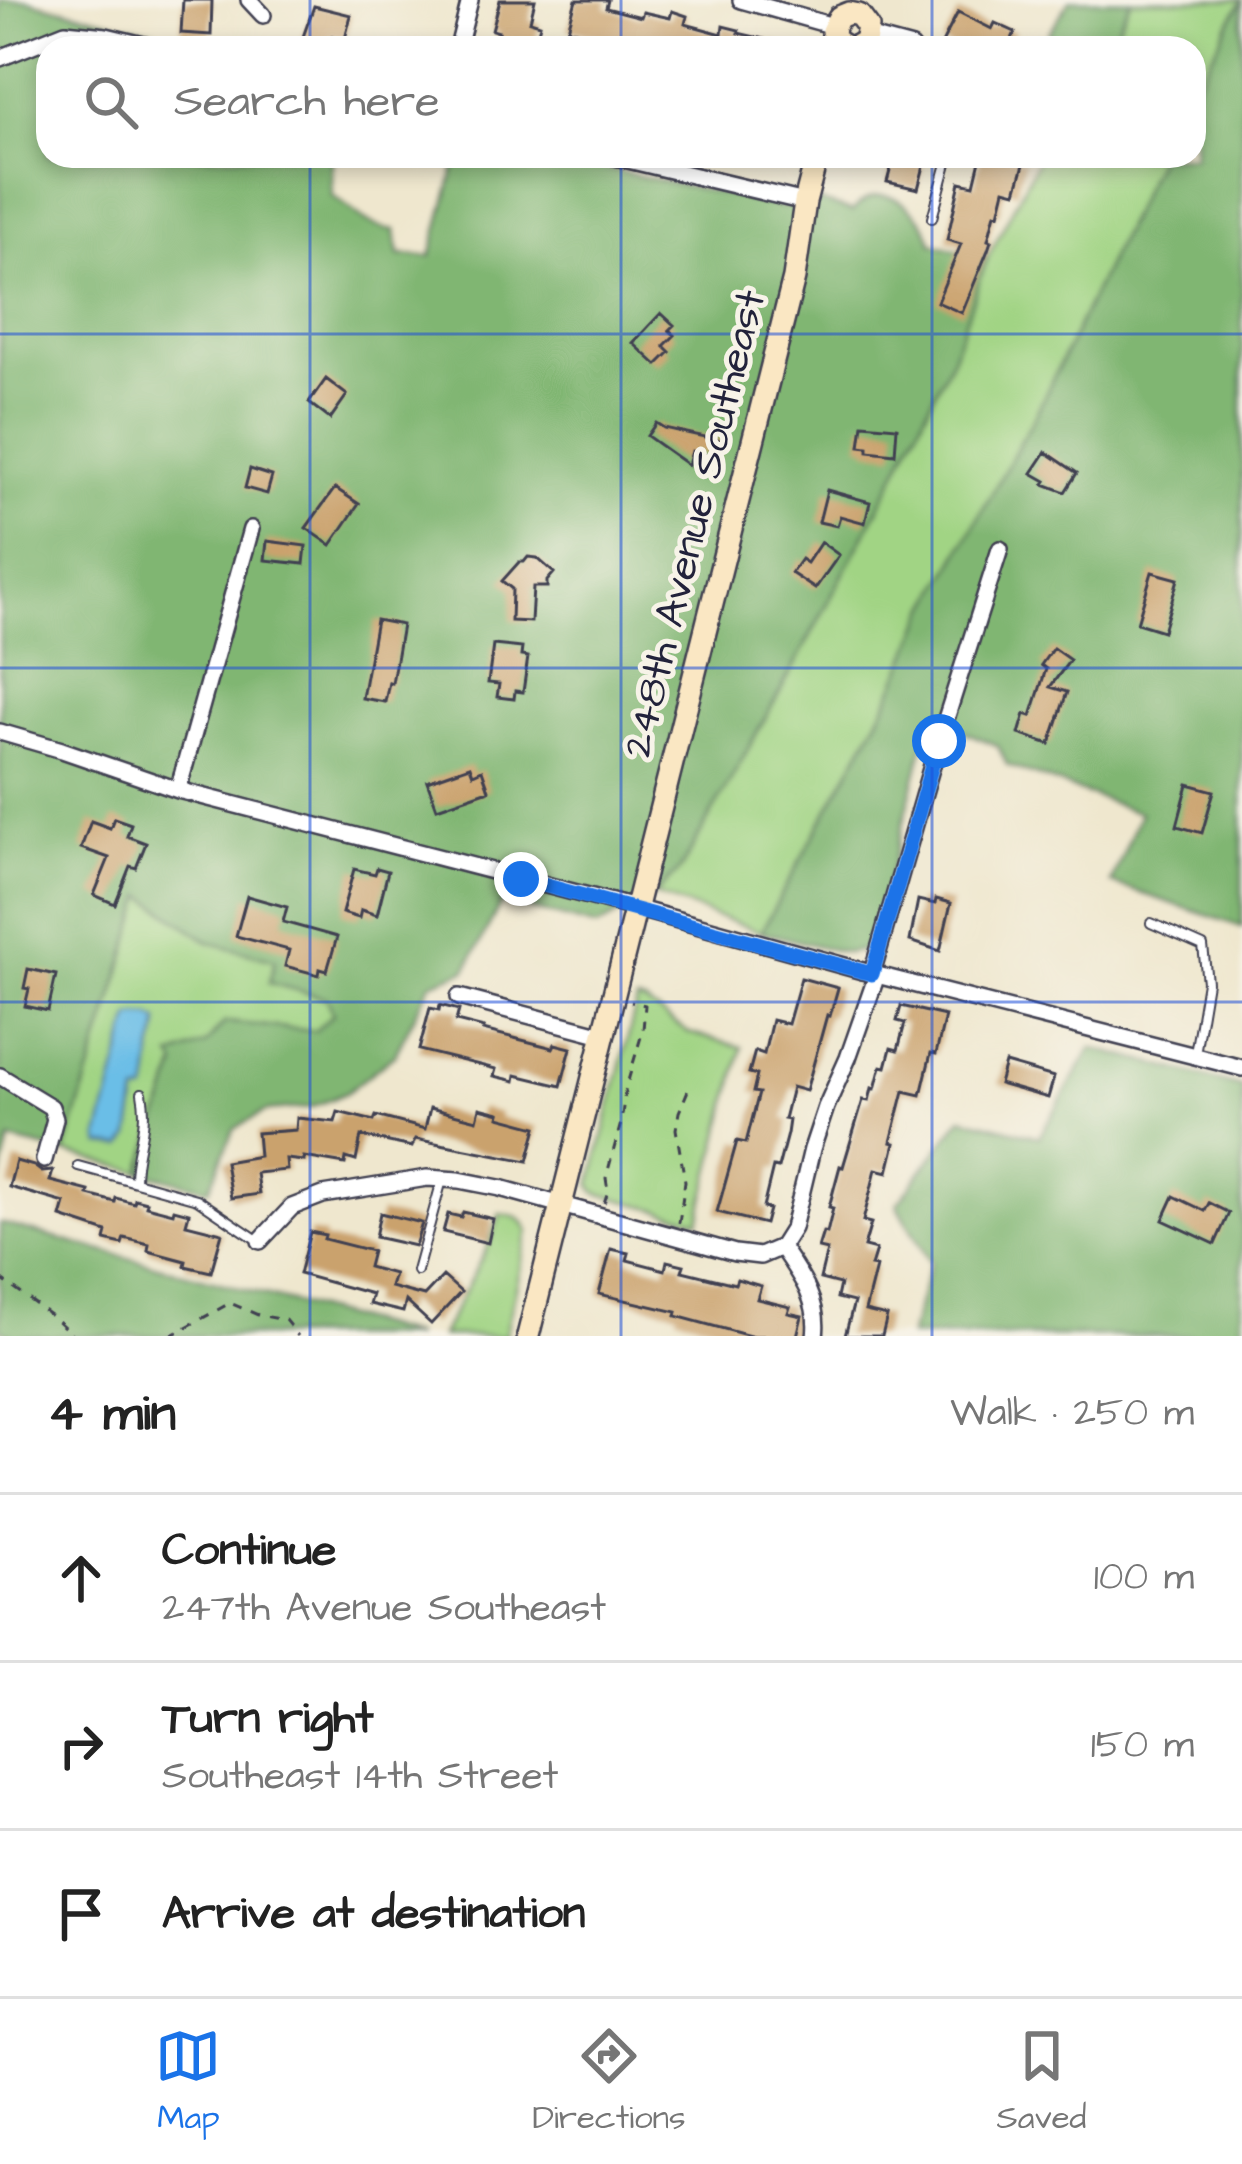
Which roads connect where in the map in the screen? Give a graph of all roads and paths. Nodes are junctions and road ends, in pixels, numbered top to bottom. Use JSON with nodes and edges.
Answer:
{"nodes":[{"id":1,"x":249,"y":0,"type":"edge"},
{"id":2,"x":470,"y":0,"type":"edge"},
{"id":3,"x":741,"y":0,"type":"edge"},
{"id":4,"x":855,"y":7,"type":"edge"},
{"id":5,"x":263,"y":15,"type":"dead end"},
{"id":6,"x":833,"y":26,"type":"junction"},
{"id":7,"x":55,"y":36,"type":"edge"},
{"id":8,"x":106,"y":36,"type":"edge"},
{"id":9,"x":461,"y":36,"type":"edge"},
{"id":10,"x":833,"y":36,"type":"edge"},
{"id":11,"x":858,"y":36,"type":"edge"},
{"id":12,"x":36,"y":44,"type":"edge"},
{"id":13,"x":0,"y":58,"type":"edge"},
{"id":14,"x":662,"y":168,"type":"edge"},
{"id":15,"x":814,"y":168,"type":"edge"},
{"id":16,"x":946,"y":168,"type":"edge"},
{"id":17,"x":805,"y":202,"type":"junction"},
{"id":18,"x":932,"y":218,"type":"dead end"},
{"id":19,"x":251,"y":529,"type":"dead end"},
{"id":20,"x":1000,"y":549,"type":"dead end"},
{"id":21,"x":0,"y":732,"type":"edge"},
{"id":22,"x":178,"y":790,"type":"junction"},
{"id":23,"x":635,"y":908,"type":"junction"},
{"id":24,"x":1151,"y":923,"type":"dead end"},
{"id":25,"x":874,"y":974,"type":"junction"},
{"id":26,"x":459,"y":997,"type":"dead end"},
{"id":27,"x":613,"y":997,"type":"junction"},
{"id":28,"x":603,"y":1035,"type":"junction"},
{"id":29,"x":1195,"y":1055,"type":"junction"},
{"id":30,"x":1242,"y":1068,"type":"edge"},
{"id":31,"x":0,"y":1076,"type":"edge"},
{"id":32,"x":689,"y":1088,"type":"dead end"},
{"id":33,"x":142,"y":1093,"type":"dead end"},
{"id":34,"x":44,"y":1160,"type":"dead end"},
{"id":35,"x":78,"y":1166,"type":"dead end"},
{"id":36,"x":442,"y":1179,"type":"junction"},
{"id":37,"x":135,"y":1181,"type":"junction"},
{"id":38,"x":561,"y":1205,"type":"junction"},
{"id":39,"x":600,"y":1216,"type":"junction"},
{"id":40,"x":676,"y":1237,"type":"junction"},
{"id":41,"x":260,"y":1241,"type":"joint"},
{"id":42,"x":781,"y":1247,"type":"junction"},
{"id":43,"x":417,"y":1271,"type":"dead end"},
{"id":44,"x":0,"y":1278,"type":"edge"},
{"id":45,"x":74,"y":1336,"type":"edge"},
{"id":46,"x":170,"y":1336,"type":"edge"},
{"id":47,"x":298,"y":1336,"type":"edge"},
{"id":48,"x":528,"y":1336,"type":"edge"},
{"id":49,"x":814,"y":1336,"type":"edge"}],
"edges":[{"from":1,"to":5,"type":"street"},
{"from":2,"to":9,"type":"street"},
{"from":3,"to":6,"type":"street"},
{"from":4,"to":6,"type":"street"},
{"from":4,"to":11,"type":"street"},
{"from":6,"to":10,"type":"street"},
{"from":7,"to":8,"type":"street"},
{"from":12,"to":13,"type":"street"},
{"from":14,"to":17,"type":"street"},
{"from":15,"to":17,"type":"street","name":"248th Avenue Southeast"},
{"from":16,"to":18,"type":"lane"},
{"from":17,"to":23,"type":"street","name":"248th Avenue Southeast"},
{"from":19,"to":22,"type":"street"},
{"from":20,"to":25,"type":"street"},
{"from":21,"to":22,"type":"street"},
{"from":22,"to":23,"type":"street"},
{"from":23,"to":25,"type":"street"},
{"from":23,"to":27,"type":"street","name":"248th Avenue Southeast"},
{"from":24,"to":29,"type":"lane"},
{"from":25,"to":29,"type":"street"},
{"from":25,"to":42,"type":"street"},
{"from":26,"to":28,"type":"street"},
{"from":27,"to":28,"type":"street","name":"248th Avenue Southeast"},
{"from":27,"to":39,"type":"path"},
{"from":28,"to":38,"type":"street","name":"248th Avenue Southeast"},
{"from":29,"to":30,"type":"street"},
{"from":31,"to":34,"type":"street"},
{"from":32,"to":40,"type":"path"},
{"from":33,"to":37,"type":"lane"},
{"from":35,"to":37,"type":"lane"},
{"from":36,"to":38,"type":"street"},
{"from":36,"to":41,"type":"street"},
{"from":36,"to":43,"type":"lane"},
{"from":37,"to":41,"type":"lane"},
{"from":38,"to":39,"type":"street"},
{"from":38,"to":48,"type":"street","name":"248th Avenue Southeast"},
{"from":39,"to":40,"type":"street"},
{"from":40,"to":42,"type":"street"},
{"from":42,"to":49,"type":"street"},
{"from":44,"to":45,"type":"path"},
{"from":46,"to":47,"type":"path"}]}
